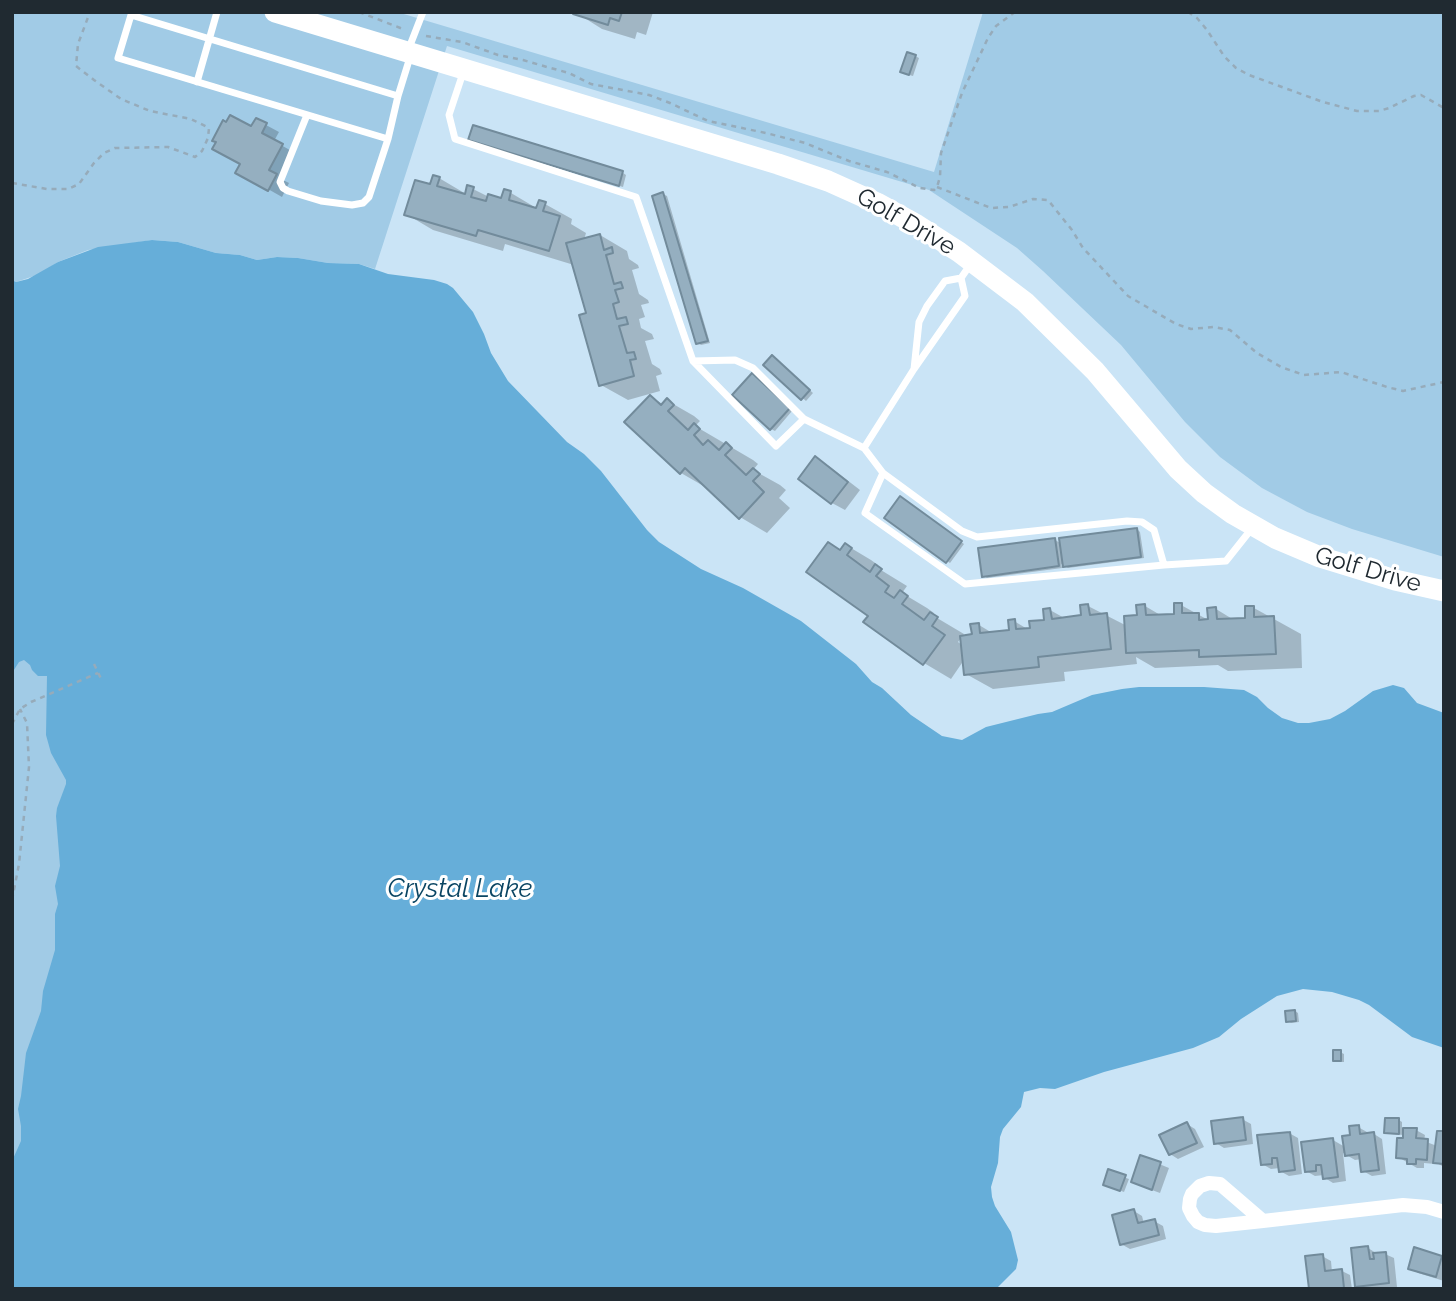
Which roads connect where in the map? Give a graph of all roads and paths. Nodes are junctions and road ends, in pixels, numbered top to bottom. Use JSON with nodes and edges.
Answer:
{"nodes":[{"id":1,"x":90,"y":12,"type":"edge"},
{"id":2,"x":217,"y":12,"type":"edge"},
{"id":3,"x":275,"y":12,"type":"edge"},
{"id":4,"x":359,"y":12,"type":"edge"},
{"id":5,"x":423,"y":12,"type":"edge"},
{"id":6,"x":1015,"y":12,"type":"edge"},
{"id":7,"x":1188,"y":12,"type":"edge"},
{"id":8,"x":406,"y":30,"type":"dead end"},
{"id":9,"x":425,"y":36,"type":"dead end"},
{"id":10,"x":209,"y":38,"type":"junction"},
{"id":11,"x":409,"y":53,"type":"junction"},
{"id":12,"x":464,"y":69,"type":"junction"},
{"id":13,"x":197,"y":82,"type":"junction"},
{"id":14,"x":398,"y":96,"type":"junction"},
{"id":15,"x":1444,"y":108,"type":"edge"},
{"id":16,"x":307,"y":115,"type":"junction"},
{"id":17,"x":388,"y":139,"type":"junction"},
{"id":18,"x":12,"y":183,"type":"edge"},
{"id":19,"x":937,"y":187,"type":"junction"},
{"id":20,"x":967,"y":270,"type":"junction"},
{"id":21,"x":692,"y":361,"type":"junction"},
{"id":22,"x":914,"y":369,"type":"junction"},
{"id":23,"x":1444,"y":382,"type":"edge"},
{"id":24,"x":804,"y":419,"type":"junction"},
{"id":25,"x":864,"y":448,"type":"junction"},
{"id":26,"x":883,"y":473,"type":"junction"},
{"id":27,"x":1253,"y":526,"type":"junction"},
{"id":28,"x":1164,"y":565,"type":"junction"},
{"id":29,"x":1444,"y":591,"type":"edge"},
{"id":30,"x":94,"y":664,"type":"dead end"},
{"id":31,"x":98,"y":673,"type":"junction"},
{"id":32,"x":102,"y":681,"type":"dead end"},
{"id":33,"x":20,"y":709,"type":"junction"},
{"id":34,"x":12,"y":724,"type":"edge"},
{"id":35,"x":12,"y":900,"type":"edge"},
{"id":36,"x":1444,"y":1212,"type":"edge"},
{"id":37,"x":1263,"y":1221,"type":"junction"}],
"edges":[{"from":1,"to":18,"type":"path"},
{"from":2,"to":10,"type":"lane"},
{"from":3,"to":11,"type":"street","name":"Golf Drive"},
{"from":4,"to":8,"type":"path"},
{"from":5,"to":11,"type":"lane"},
{"from":6,"to":19,"type":"path"},
{"from":7,"to":15,"type":"path"},
{"from":9,"to":19,"type":"path"},
{"from":10,"to":13,"type":"lane"},
{"from":10,"to":13,"type":"lane"},
{"from":10,"to":14,"type":"lane"},
{"from":11,"to":12,"type":"street","name":"Golf Drive"},
{"from":11,"to":14,"type":"lane"},
{"from":12,"to":20,"type":"street","name":"Golf Drive"},
{"from":12,"to":21,"type":"lane"},
{"from":13,"to":16,"type":"lane"},
{"from":14,"to":17,"type":"lane"},
{"from":16,"to":17,"type":"lane"},
{"from":16,"to":17,"type":"lane"},
{"from":19,"to":23,"type":"path"},
{"from":20,"to":22,"type":"lane"},
{"from":20,"to":22,"type":"lane"},
{"from":20,"to":27,"type":"street","name":"Golf Drive"},
{"from":21,"to":24,"type":"lane"},
{"from":21,"to":24,"type":"lane"},
{"from":22,"to":25,"type":"lane"},
{"from":24,"to":25,"type":"lane"},
{"from":25,"to":26,"type":"lane"},
{"from":26,"to":28,"type":"lane"},
{"from":26,"to":28,"type":"lane"},
{"from":27,"to":28,"type":"lane"},
{"from":27,"to":29,"type":"street","name":"Golf Drive"},
{"from":30,"to":31,"type":"path"},
{"from":31,"to":32,"type":"path"},
{"from":31,"to":33,"type":"path"},
{"from":33,"to":34,"type":"path"},
{"from":33,"to":35,"type":"path"},
{"from":36,"to":37,"type":"street"},
{"from":37,"to":37,"type":"street"}]}
